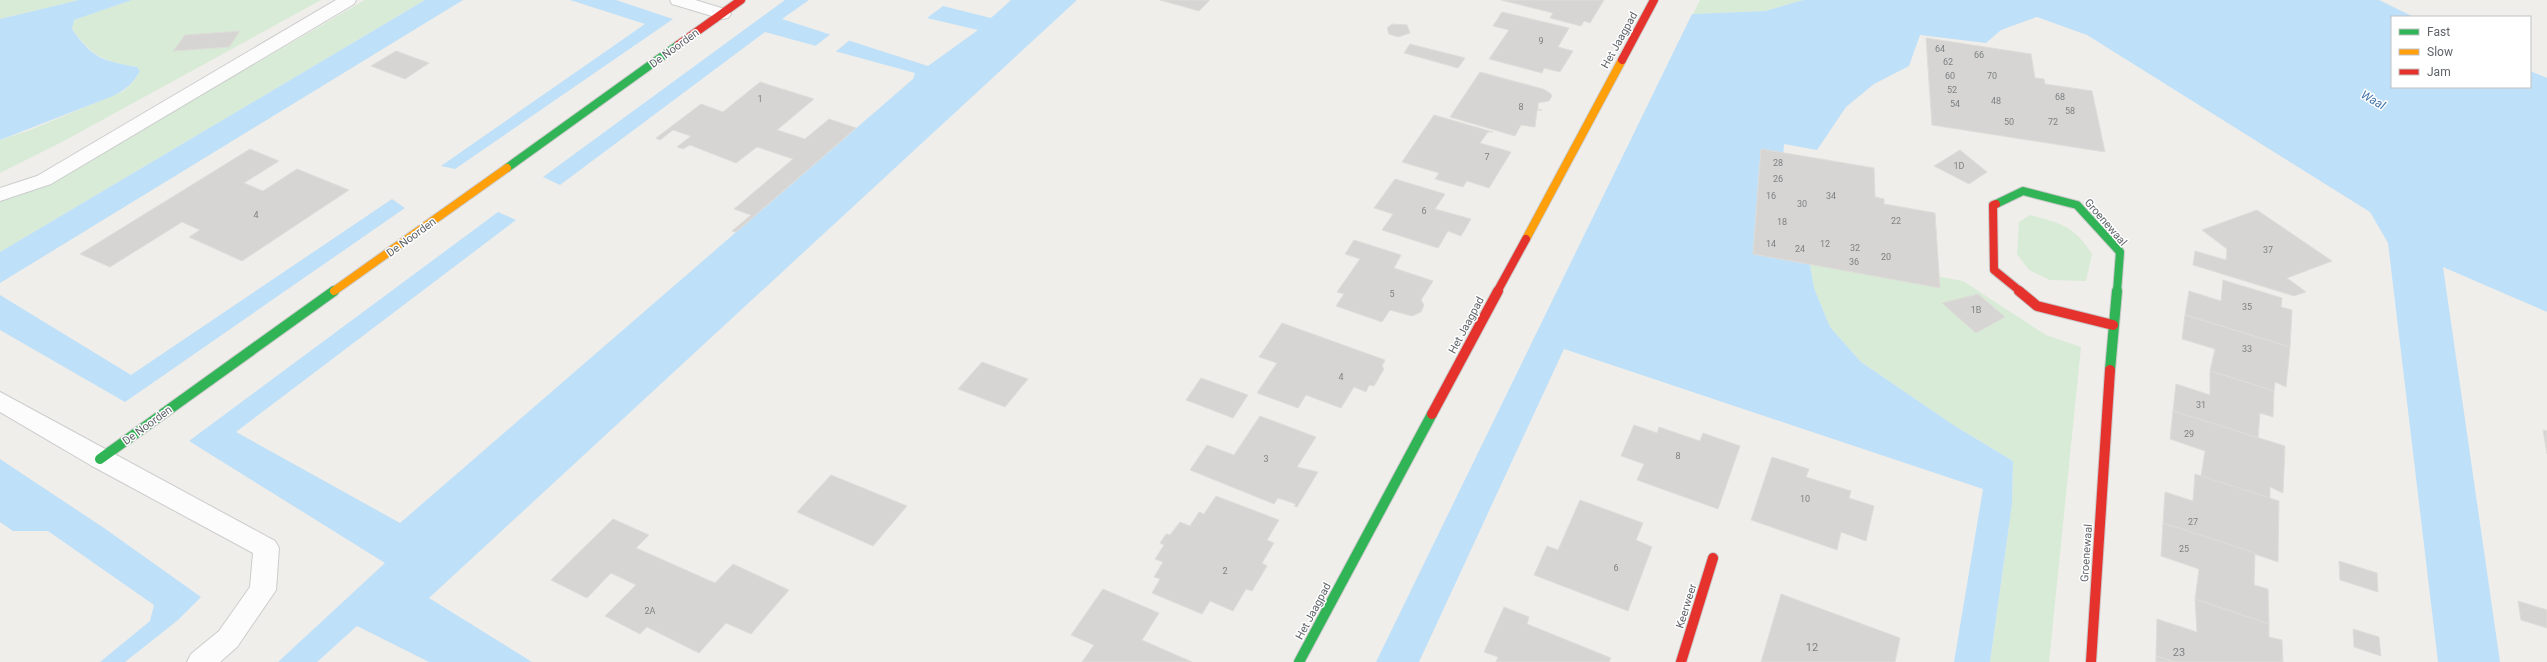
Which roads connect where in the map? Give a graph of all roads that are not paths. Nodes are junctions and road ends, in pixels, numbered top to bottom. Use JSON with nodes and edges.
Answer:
{"nodes":[{"id":1,"x":348,"y":0,"type":"edge"},
{"id":2,"x":678,"y":0,"type":"edge"},
{"id":3,"x":741,"y":0,"type":"edge"},
{"id":4,"x":1654,"y":0,"type":"edge"},
{"id":5,"x":330,"y":6,"type":"edge"},
{"id":6,"x":722,"y":14,"type":"junction"},
{"id":7,"x":0,"y":195,"type":"edge"},
{"id":8,"x":2112,"y":325,"type":"junction"},
{"id":9,"x":0,"y":401,"type":"edge"},
{"id":10,"x":100,"y":459,"type":"junction"},
{"id":11,"x":1713,"y":558,"type":"dead end"},
{"id":12,"x":201,"y":662,"type":"edge"},
{"id":13,"x":1299,"y":662,"type":"edge"},
{"id":14,"x":1681,"y":662,"type":"edge"},
{"id":15,"x":2091,"y":662,"type":"edge"}],
"edges":[{"from":1,"to":5,"type":"street"},
{"from":2,"to":6,"type":"street"},
{"from":3,"to":6,"type":"street","name":"De Noorden"},
{"from":4,"to":13,"type":"street","name":"Het Jaagpad"},
{"from":5,"to":7,"type":"street"},
{"from":6,"to":10,"type":"street","name":"De Noorden"},
{"from":8,"to":8,"type":"street","name":"Groenewaal"},
{"from":8,"to":15,"type":"street","name":"Groenewaal"},
{"from":9,"to":10,"type":"street"},
{"from":10,"to":12,"type":"street"},
{"from":11,"to":14,"type":"street","name":"Keerweer"}]}
